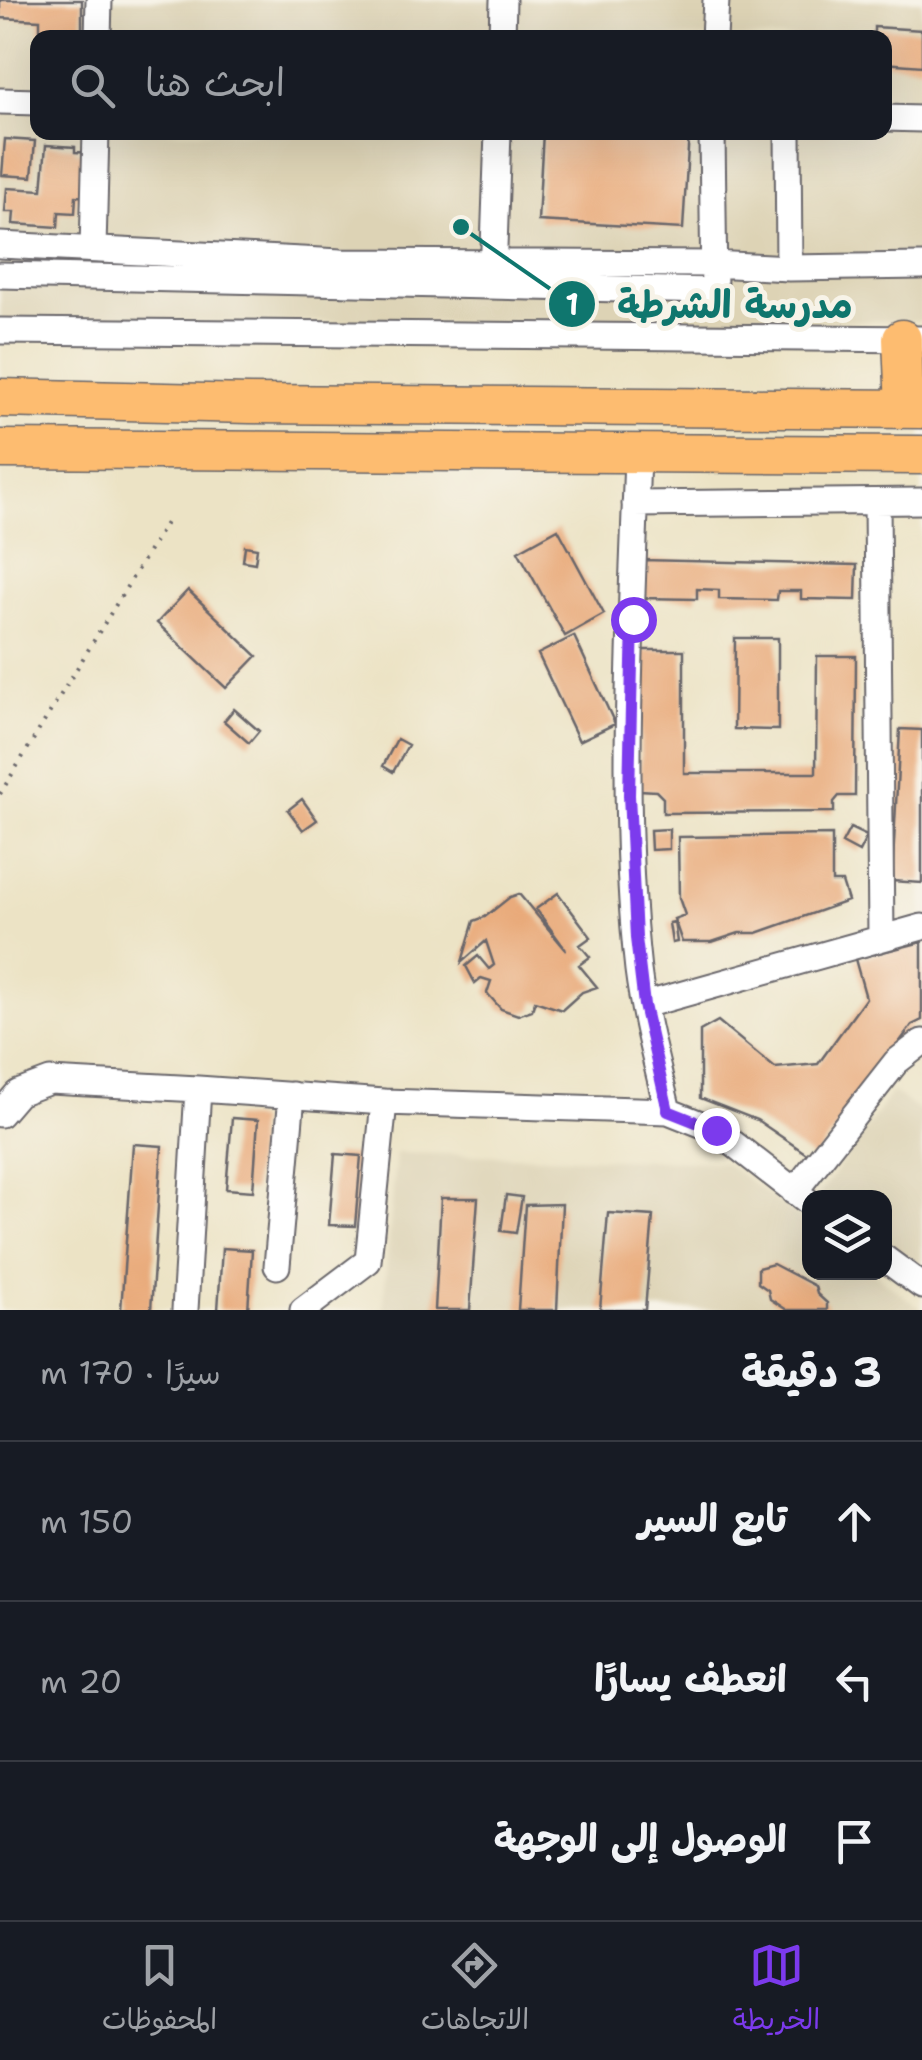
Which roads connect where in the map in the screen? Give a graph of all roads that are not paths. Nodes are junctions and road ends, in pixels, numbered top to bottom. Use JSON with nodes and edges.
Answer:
{"nodes":[{"id":1,"x":99,"y":0,"type":"edge"},
{"id":2,"x":503,"y":0,"type":"edge"},
{"id":3,"x":716,"y":0,"type":"edge"},
{"id":4,"x":98,"y":30,"type":"edge"},
{"id":5,"x":502,"y":30,"type":"edge"},
{"id":6,"x":714,"y":30,"type":"edge"},
{"id":7,"x":0,"y":101,"type":"edge"},
{"id":8,"x":30,"y":102,"type":"edge"},
{"id":9,"x":892,"y":118,"type":"edge"},
{"id":10,"x":922,"y":119,"type":"edge"},
{"id":11,"x":96,"y":140,"type":"edge"},
{"id":12,"x":498,"y":140,"type":"edge"},
{"id":13,"x":712,"y":140,"type":"edge"},
{"id":14,"x":788,"y":140,"type":"edge"},
{"id":15,"x":0,"y":245,"type":"edge"},
{"id":16,"x":93,"y":250,"type":"junction"},
{"id":17,"x":712,"y":264,"type":"junction"},
{"id":18,"x":922,"y":266,"type":"edge"},
{"id":19,"x":789,"y":268,"type":"junction"},
{"id":20,"x":493,"y":274,"type":"junction"},
{"id":21,"x":0,"y":275,"type":"edge"},
{"id":22,"x":0,"y":331,"type":"edge"},
{"id":23,"x":912,"y":339,"type":"edge"},
{"id":24,"x":0,"y":398,"type":"edge"},
{"id":25,"x":913,"y":409,"type":"edge"},
{"id":26,"x":0,"y":448,"type":"edge"},
{"id":27,"x":637,"y":454,"type":"junction"},
{"id":28,"x":922,"y":455,"type":"edge"},
{"id":29,"x":922,"y":501,"type":"edge"},
{"id":30,"x":877,"y":502,"type":"junction"},
{"id":31,"x":635,"y":504,"type":"junction"},
{"id":32,"x":922,"y":926,"type":"edge"},
{"id":33,"x":881,"y":938,"type":"junction"},
{"id":34,"x":644,"y":1005,"type":"junction"},
{"id":35,"x":922,"y":1042,"type":"edge"},
{"id":36,"x":198,"y":1088,"type":"junction"},
{"id":37,"x":292,"y":1095,"type":"junction"},
{"id":38,"x":384,"y":1102,"type":"junction"},
{"id":39,"x":668,"y":1111,"type":"junction"},
{"id":40,"x":0,"y":1114,"type":"edge"},
{"id":41,"x":808,"y":1190,"type":"edge"},
{"id":42,"x":802,"y":1198,"type":"edge"},
{"id":43,"x":892,"y":1264,"type":"edge"},
{"id":44,"x":277,"y":1266,"type":"dead end"},
{"id":45,"x":922,"y":1286,"type":"edge"},
{"id":46,"x":185,"y":1310,"type":"edge"},
{"id":47,"x":303,"y":1310,"type":"edge"}],
"edges":[{"from":1,"to":4,"type":"street"},
{"from":2,"to":5,"type":"street"},
{"from":3,"to":6,"type":"street"},
{"from":7,"to":8,"type":"street"},
{"from":9,"to":10,"type":"street"},
{"from":11,"to":16,"type":"street"},
{"from":12,"to":20,"type":"street"},
{"from":13,"to":17,"type":"street"},
{"from":14,"to":19,"type":"street"},
{"from":15,"to":16,"type":"street"},
{"from":16,"to":20,"type":"street"},
{"from":17,"to":19,"type":"street"},
{"from":17,"to":20,"type":"street"},
{"from":18,"to":19,"type":"street"},
{"from":20,"to":21,"type":"street"},
{"from":22,"to":23,"type":"street"},
{"from":23,"to":25,"type":"highway"},
{"from":24,"to":25,"type":"highway"},
{"from":26,"to":27,"type":"highway"},
{"from":27,"to":28,"type":"highway"},
{"from":27,"to":31,"type":"street"},
{"from":29,"to":30,"type":"street"},
{"from":30,"to":31,"type":"street"},
{"from":30,"to":33,"type":"street"},
{"from":31,"to":34,"type":"street"},
{"from":32,"to":33,"type":"street"},
{"from":33,"to":34,"type":"street"},
{"from":34,"to":39,"type":"street"},
{"from":35,"to":41,"type":"street"},
{"from":36,"to":37,"type":"street"},
{"from":36,"to":40,"type":"street"},
{"from":36,"to":46,"type":"street"},
{"from":37,"to":38,"type":"street"},
{"from":37,"to":44,"type":"street"},
{"from":38,"to":39,"type":"street"},
{"from":38,"to":47,"type":"street"},
{"from":39,"to":42,"type":"street"},
{"from":43,"to":45,"type":"street"}]}
